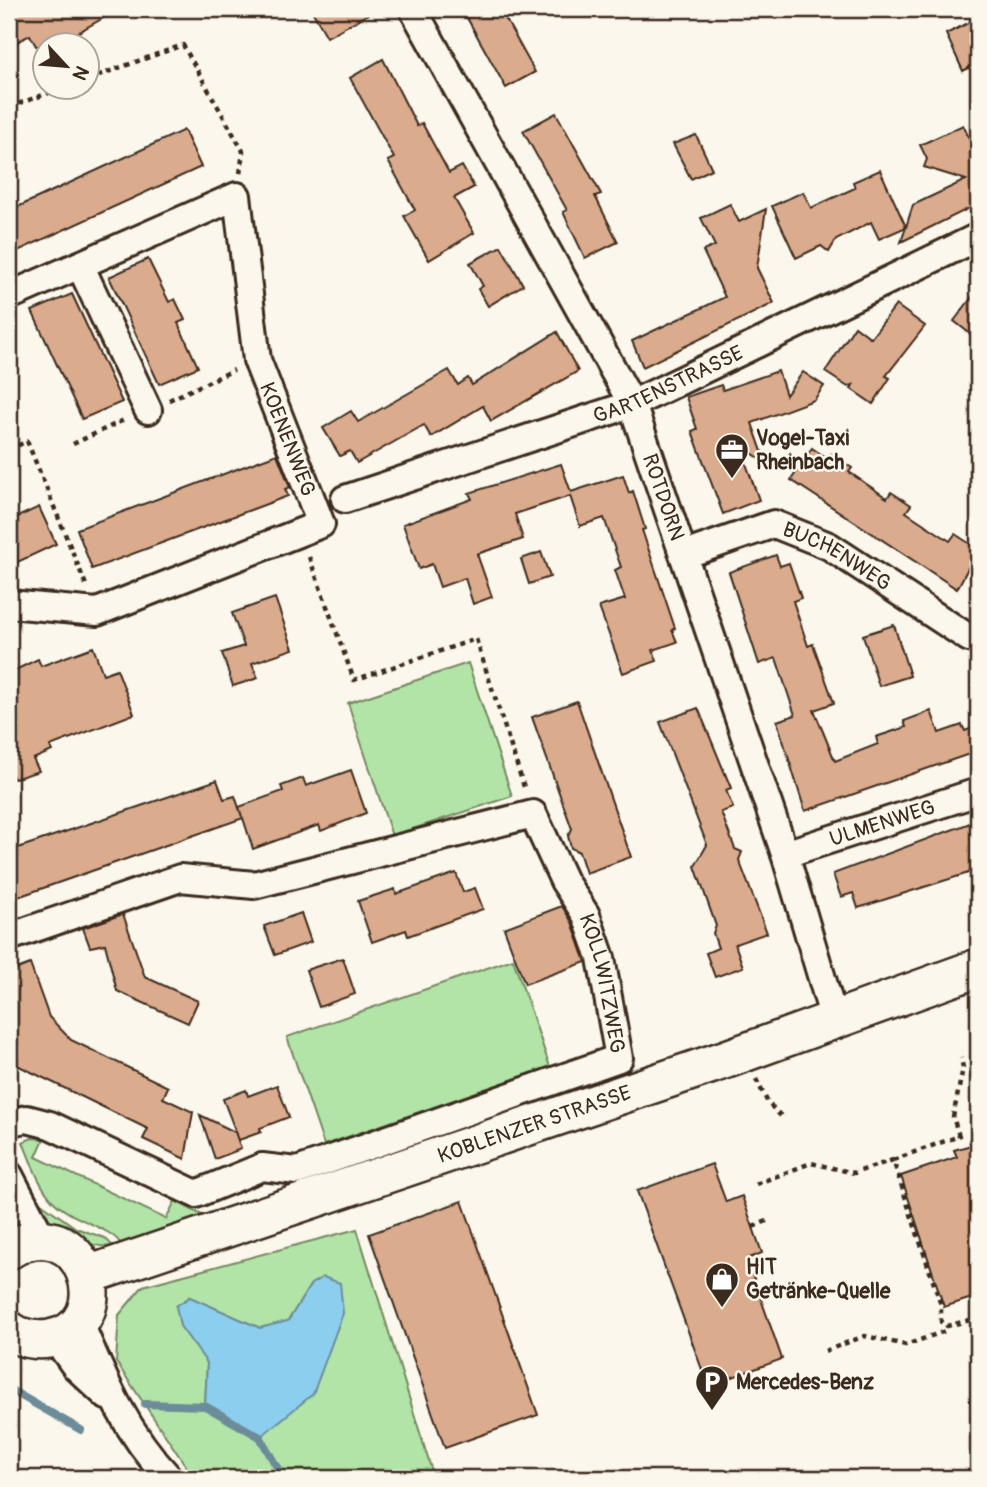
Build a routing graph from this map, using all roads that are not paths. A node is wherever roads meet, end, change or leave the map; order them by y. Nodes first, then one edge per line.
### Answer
1 (413, 9) edge
2 (978, 236) edge
3 (80, 265) junction
4 (9, 296) edge
5 (632, 404) junction
6 (148, 410) dead end
7 (345, 499) dead end
8 (684, 555) junction
9 (9, 604) edge
10 (978, 640) edge
11 (978, 792) edge
12 (785, 854) junction
13 (9, 937) edge
14 (978, 968) edge
15 (834, 1019) junction
16 (9, 1122) edge
17 (9, 1175) edge
18 (26, 1245) edge
19 (88, 1275) junction
20 (9, 1329) edge
21 (67, 1329) junction
22 (169, 1478) edge

1 - 5 street, ROTDORN
2 - 5 street, GARTENSTRASSE
3 - 4 street
3 - 6 street
3 - 9 street, KOENENWEG
5 - 7 street, GARTENSTRASSE
5 - 8 street, ROTDORN
8 - 10 street, BUCHENWEG
8 - 12 street, ROTDORN
11 - 12 street, ULMENWEG
12 - 15 street, ROTDORN
13 - 16 street, KOLLWITZWEG
14 - 15 street, KOBLENZER STRASSE
15 - 19 street, KOBLENZER STRASSE
17 - 18 street
18 - 19 street
19 - 21 street
20 - 21 street
21 - 22 street

